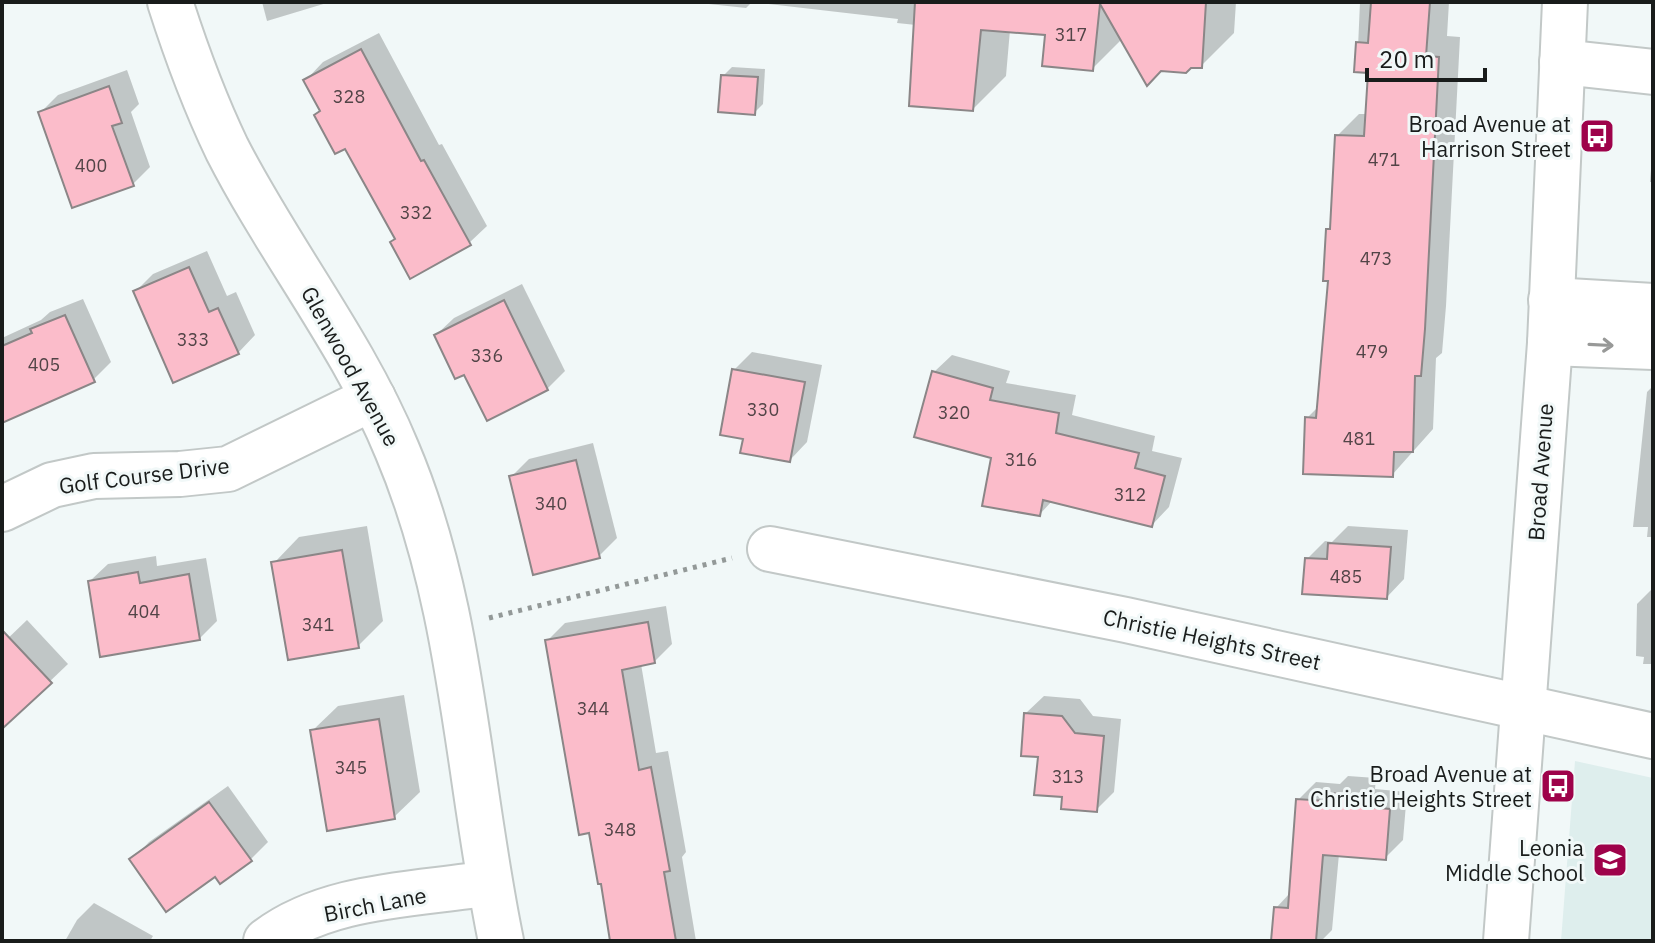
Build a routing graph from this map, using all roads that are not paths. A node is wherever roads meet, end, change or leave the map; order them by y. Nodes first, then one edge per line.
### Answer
1 (170, 2) edge
2 (1565, 2) edge
3 (1562, 62) junction
4 (1653, 72) edge
5 (1551, 300) junction
6 (1653, 306) edge
7 (1550, 343) junction
8 (1653, 347) edge
9 (373, 398) junction
10 (2, 509) edge
11 (770, 549) road end
12 (1524, 706) junction
13 (1653, 736) edge
14 (489, 883) junction
15 (266, 941) edge
16 (501, 941) edge
17 (1506, 941) edge

1 - 9 street, Glenwood Avenue
2 - 3 street, Broad Avenue
3 - 4 street
3 - 5 street, Broad Avenue
5 - 6 street
5 - 7 street, Broad Avenue
7 -> 8 street
7 - 12 street, Broad Avenue
9 - 10 street, Golf Course Drive
9 - 14 street, Glenwood Avenue
11 - 12 street, Christie Heights Street
12 - 13 street, Christie Heights Street
12 - 17 street, Broad Avenue
14 - 15 street, Birch Lane
14 - 16 street, Glenwood Avenue

